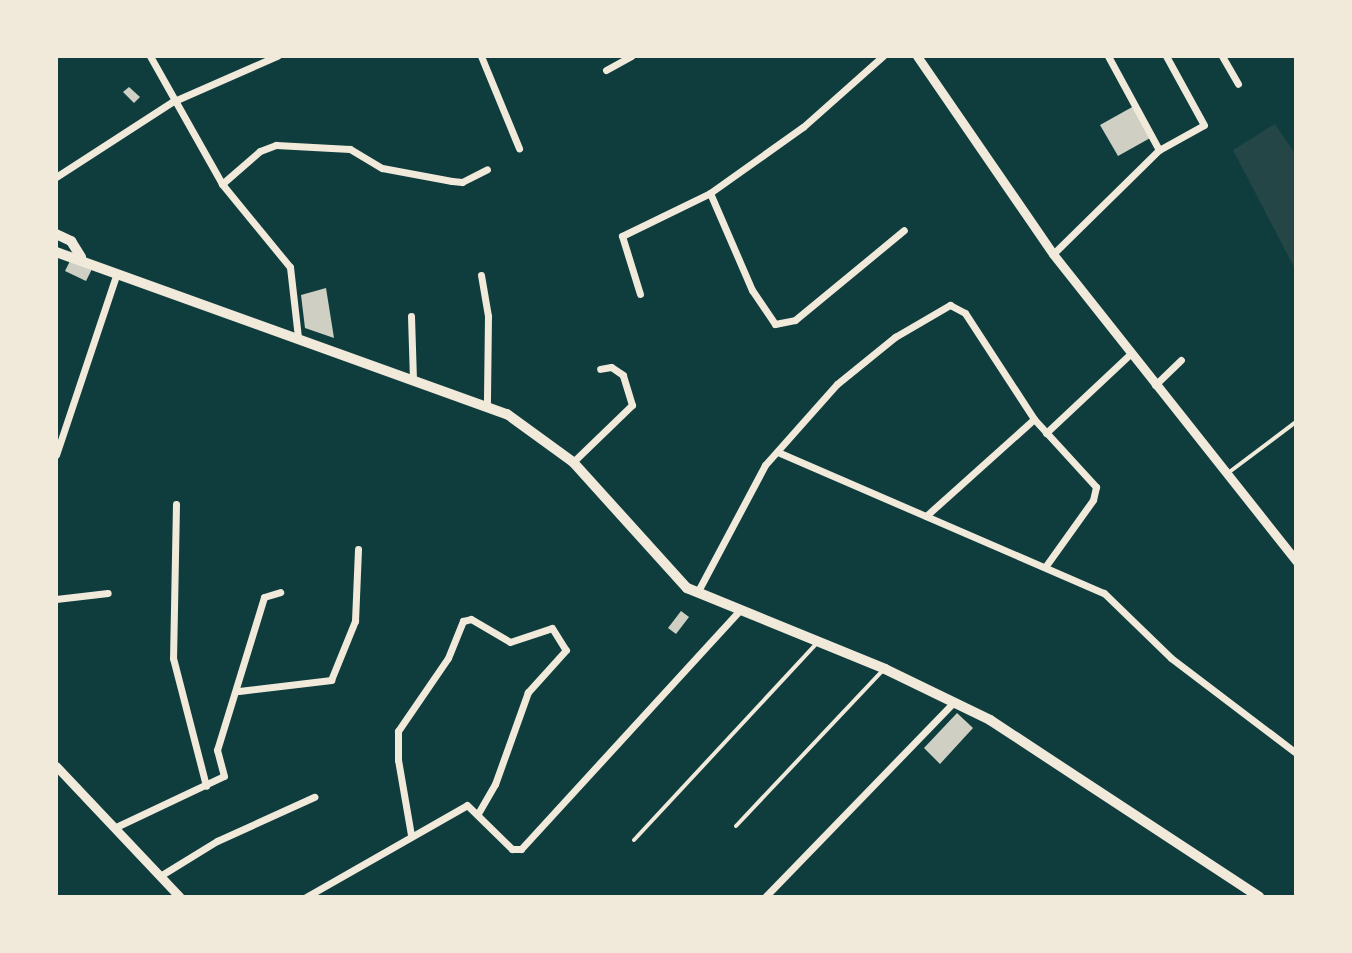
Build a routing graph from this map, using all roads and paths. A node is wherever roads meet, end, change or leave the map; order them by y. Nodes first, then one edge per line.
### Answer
1 (150, 56) edge
2 (277, 56) edge
3 (481, 56) edge
4 (631, 56) edge
5 (883, 56) edge
6 (917, 56) edge
7 (1108, 56) edge
8 (1166, 56) edge
9 (1222, 56) edge
10 (606, 70) dead end
11 (1238, 84) dead end
12 (172, 102) junction
13 (519, 148) dead end
14 (1159, 150) junction
15 (487, 169) dead end
16 (56, 177) edge
17 (222, 184) junction
18 (710, 193) junction
19 (904, 230) dead end
20 (56, 234) edge
21 (56, 252) edge
22 (1053, 254) junction
23 (81, 257) junction
24 (117, 273) junction
25 (481, 275) dead end
26 (640, 294) dead end
27 (411, 316) dead end
28 (298, 337) junction
29 (1129, 355) junction
30 (1181, 360) dead end
31 (600, 369) dead end
32 (413, 378) junction
33 (1153, 386) junction
34 (487, 404) junction
35 (1034, 419) junction
36 (1296, 422) edge
37 (1046, 433) junction
38 (780, 453) junction
39 (56, 455) edge
40 (573, 462) junction
41 (1226, 474) junction
42 (176, 504) dead end
43 (926, 516) junction
44 (358, 549) dead end
45 (1296, 561) edge
46 (1045, 567) junction
47 (280, 592) dead end
48 (108, 593) dead end
49 (697, 593) junction
50 (56, 599) edge
51 (740, 610) junction
52 (819, 640) junction
53 (885, 669) junction
54 (239, 691) junction
55 (954, 702) junction
56 (1296, 753) edge
57 (56, 766) edge
58 (206, 786) junction
59 (314, 797) dead end
60 (478, 814) junction
61 (736, 826) dead end
62 (116, 827) junction
63 (411, 835) junction
64 (634, 840) dead end
65 (160, 876) junction
66 (180, 897) edge
67 (306, 897) edge
68 (765, 897) edge
69 (1259, 897) edge

1 - 12 street
2 - 12 street
3 - 13 street
4 - 10 street
5 - 18 street
6 - 22 street
7 - 14 street
8 - 14 street
9 - 11 street
12 - 16 street
12 - 17 street
14 - 22 street
15 - 17 street
17 - 28 street
18 - 19 street
18 - 26 street
20 - 23 main road
21 - 23 main road
22 - 29 street
23 - 24 main road
24 - 28 main road
24 - 39 street
25 - 34 street
27 - 32 street
28 - 32 main road
29 - 33 street
29 - 37 street
30 - 33 street
31 - 40 street
32 - 34 main road
33 - 41 street
34 - 40 main road
35 - 37 street
35 - 38 street
35 - 43 street
36 - 41 lane
37 - 46 street
38 - 43 street
38 - 49 street
40 - 49 main road
41 - 45 street
42 - 58 street
43 - 46 street
44 - 54 street
46 - 56 street
47 - 54 street
48 - 50 street
49 - 51 main road
51 - 52 main road
51 - 60 street
52 - 53 main road
52 - 64 lane
53 - 55 main road
53 - 61 lane
54 - 58 street
55 - 68 street
55 - 69 main road
57 - 62 street
58 - 62 street
59 - 65 street
60 - 63 street
60 - 63 street
62 - 65 street
63 - 67 street
65 - 66 street

